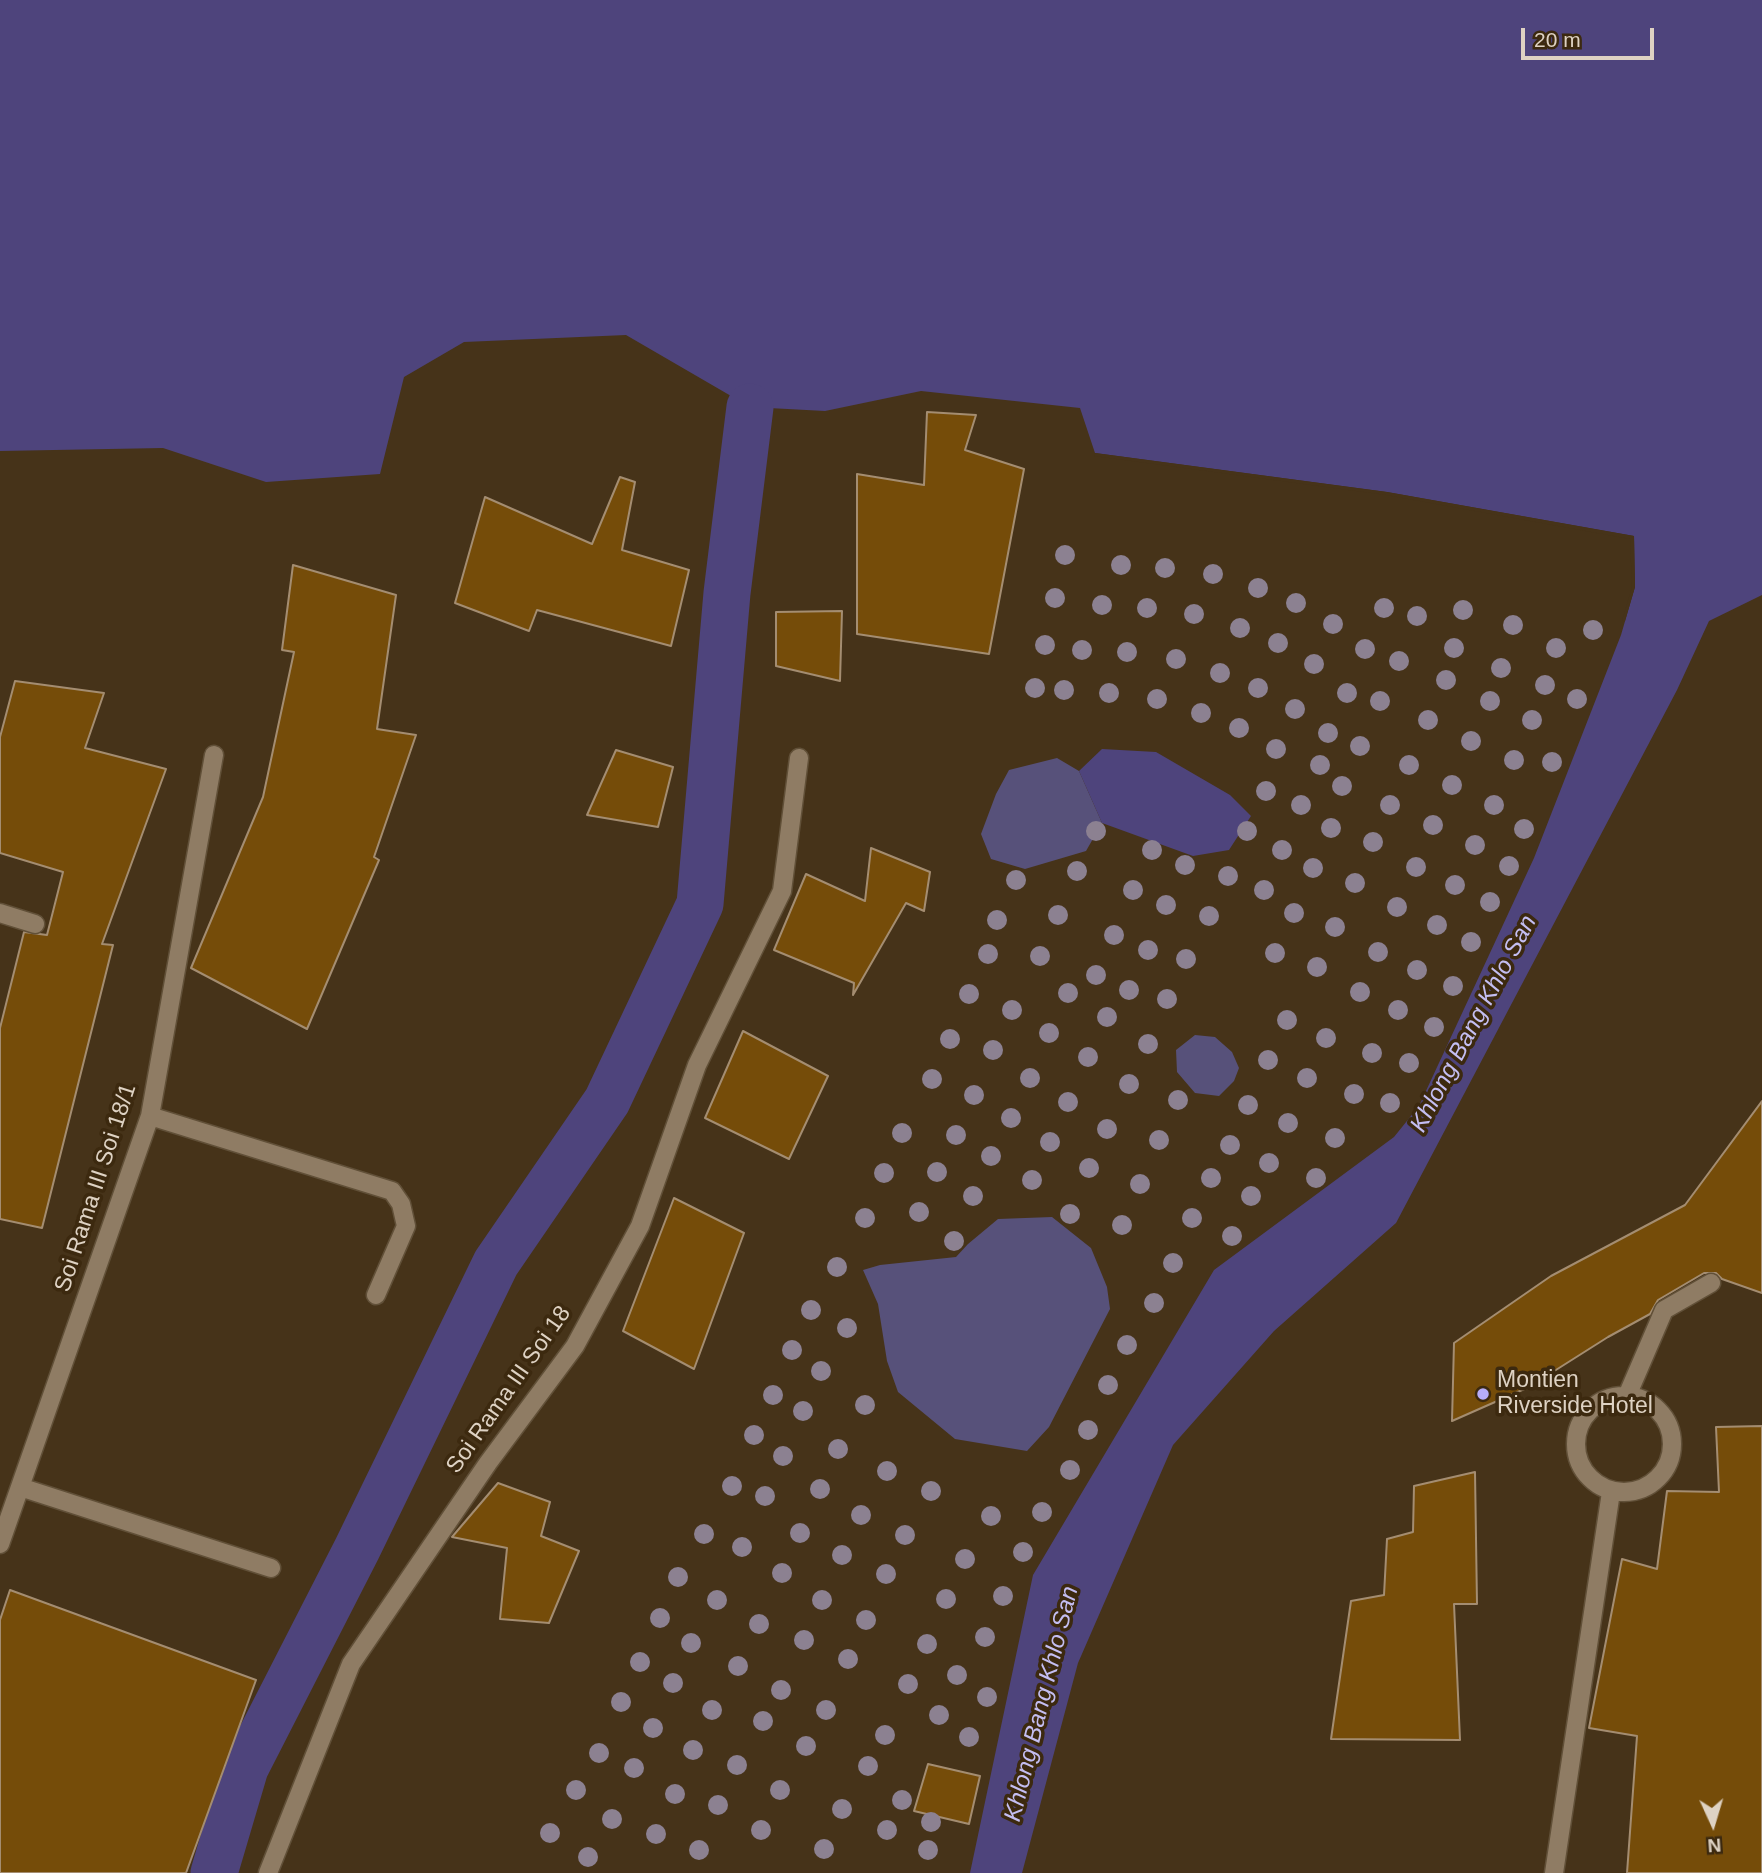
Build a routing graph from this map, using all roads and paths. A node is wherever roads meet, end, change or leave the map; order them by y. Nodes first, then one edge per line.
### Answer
1 (214, 755) dead end
2 (799, 758) dead end
3 (0, 913) edge
4 (35, 924) dead end
5 (150, 1116) junction
6 (1711, 1283) dead end
7 (376, 1296) dead end
8 (1627, 1396) junction
9 (20, 1487) junction
10 (1611, 1492) junction
11 (0, 1544) edge
12 (271, 1568) dead end
13 (268, 1873) edge
14 (1554, 1873) edge

1 - 5 street, Soi Rama III Soi 18/1
2 - 13 street, Soi Rama III Soi 18
3 - 4 street
5 - 7 street
5 - 9 street, Soi Rama III Soi 18/1
6 - 8 street
8 - 10 street
8 - 10 street
9 - 11 street, Soi Rama III Soi 18/1
9 - 12 street
10 - 14 street

